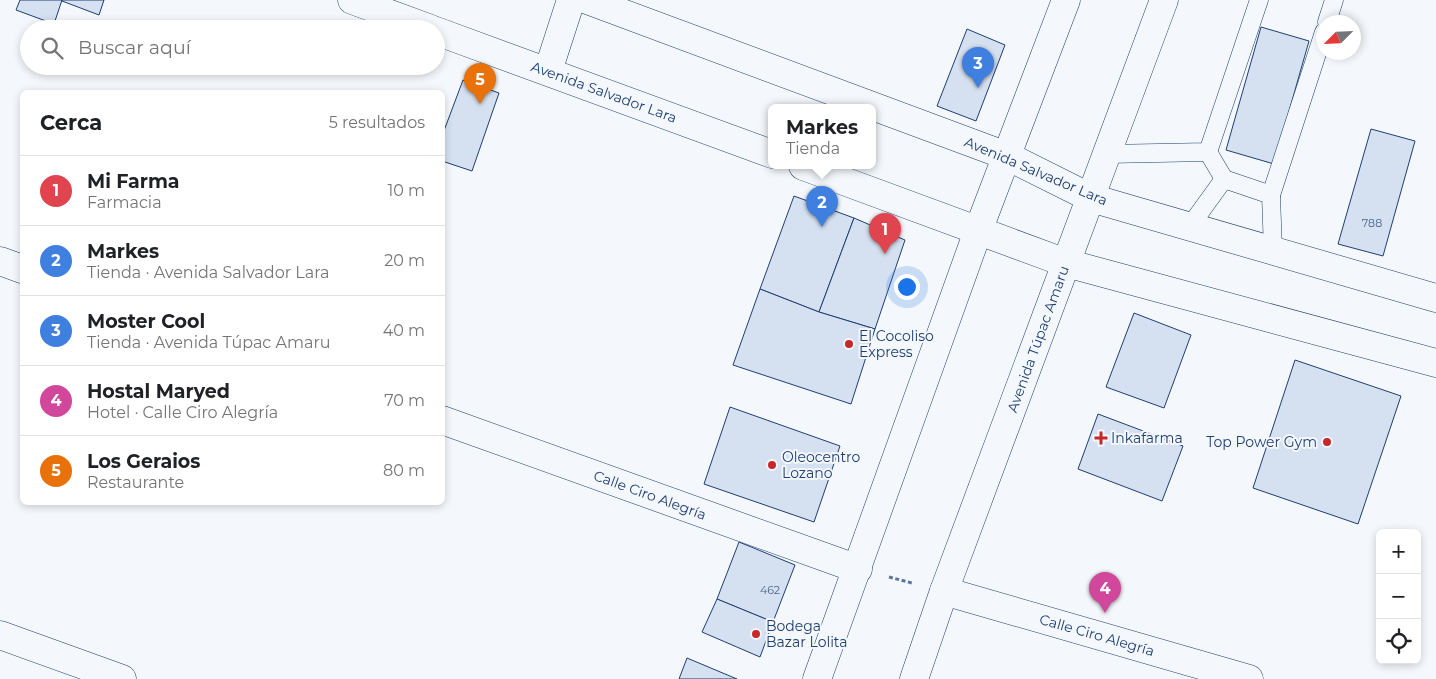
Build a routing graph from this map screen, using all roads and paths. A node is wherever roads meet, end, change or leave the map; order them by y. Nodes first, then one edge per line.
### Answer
1 (352, 0) edge
2 (571, 0) edge
3 (587, 0) edge
4 (1066, 0) edge
5 (1164, 0) edge
6 (1259, 0) edge
7 (1334, 0) edge
8 (1329, 15) edge
9 (406, 20) edge
10 (445, 34) edge
11 (1316, 57) edge
12 (548, 71) junction
13 (867, 104) edge
14 (876, 107) edge
15 (1208, 152) junction
16 (768, 153) edge
17 (1106, 154) junction
18 (1007, 156) junction
19 (811, 169) edge
20 (1224, 180) junction
21 (1271, 195) junction
22 (1091, 198) junction
23 (1190, 226) junction
24 (978, 231) junction
25 (1273, 251) junction
26 (0, 261) edge
27 (1066, 263) junction
28 (20, 268) edge
29 (1436, 298) edge
30 (1436, 363) edge
31 (445, 421) edge
32 (858, 569) junction
33 (944, 591) junction
34 (0, 636) edge
35 (122, 679) edge
36 (818, 679) edge
37 (914, 679) edge
38 (1249, 679) edge

1 - 9 street
2 - 12 street
3 - 13 street, Avenida Salvador Lara
4 - 18 street
5 - 17 street, Avenida Túpac Amaru
6 - 15 lane
7 - 8 lane
10 - 12 street, Avenida Salvador Lara
11 - 21 lane
12 - 16 street, Avenida Salvador Lara
14 - 18 street, Avenida Salvador Lara
15 - 17 lane
15 - 20 lane
17 - 22 street, Avenida Túpac Amaru
18 - 22 street, Avenida Salvador Lara
18 - 24 street
19 - 24 street
20 - 21 lane
20 - 23 lane
21 - 25 lane
22 - 23 street, Avenida Salvador Lara
22 - 27 street, Avenida Túpac Amaru
23 - 25 street, Avenida Salvador Lara
24 - 27 street
24 - 32 street
25 - 29 street, Avenida Salvador Lara
26 - 28 street
27 - 30 street
27 - 33 street, Avenida Túpac Amaru
31 - 32 street, Calle Ciro Alegría
32 - 33 path
32 - 36 street
33 - 37 street, Avenida Túpac Amaru
33 - 38 street, Calle Ciro Alegría
34 - 35 street

